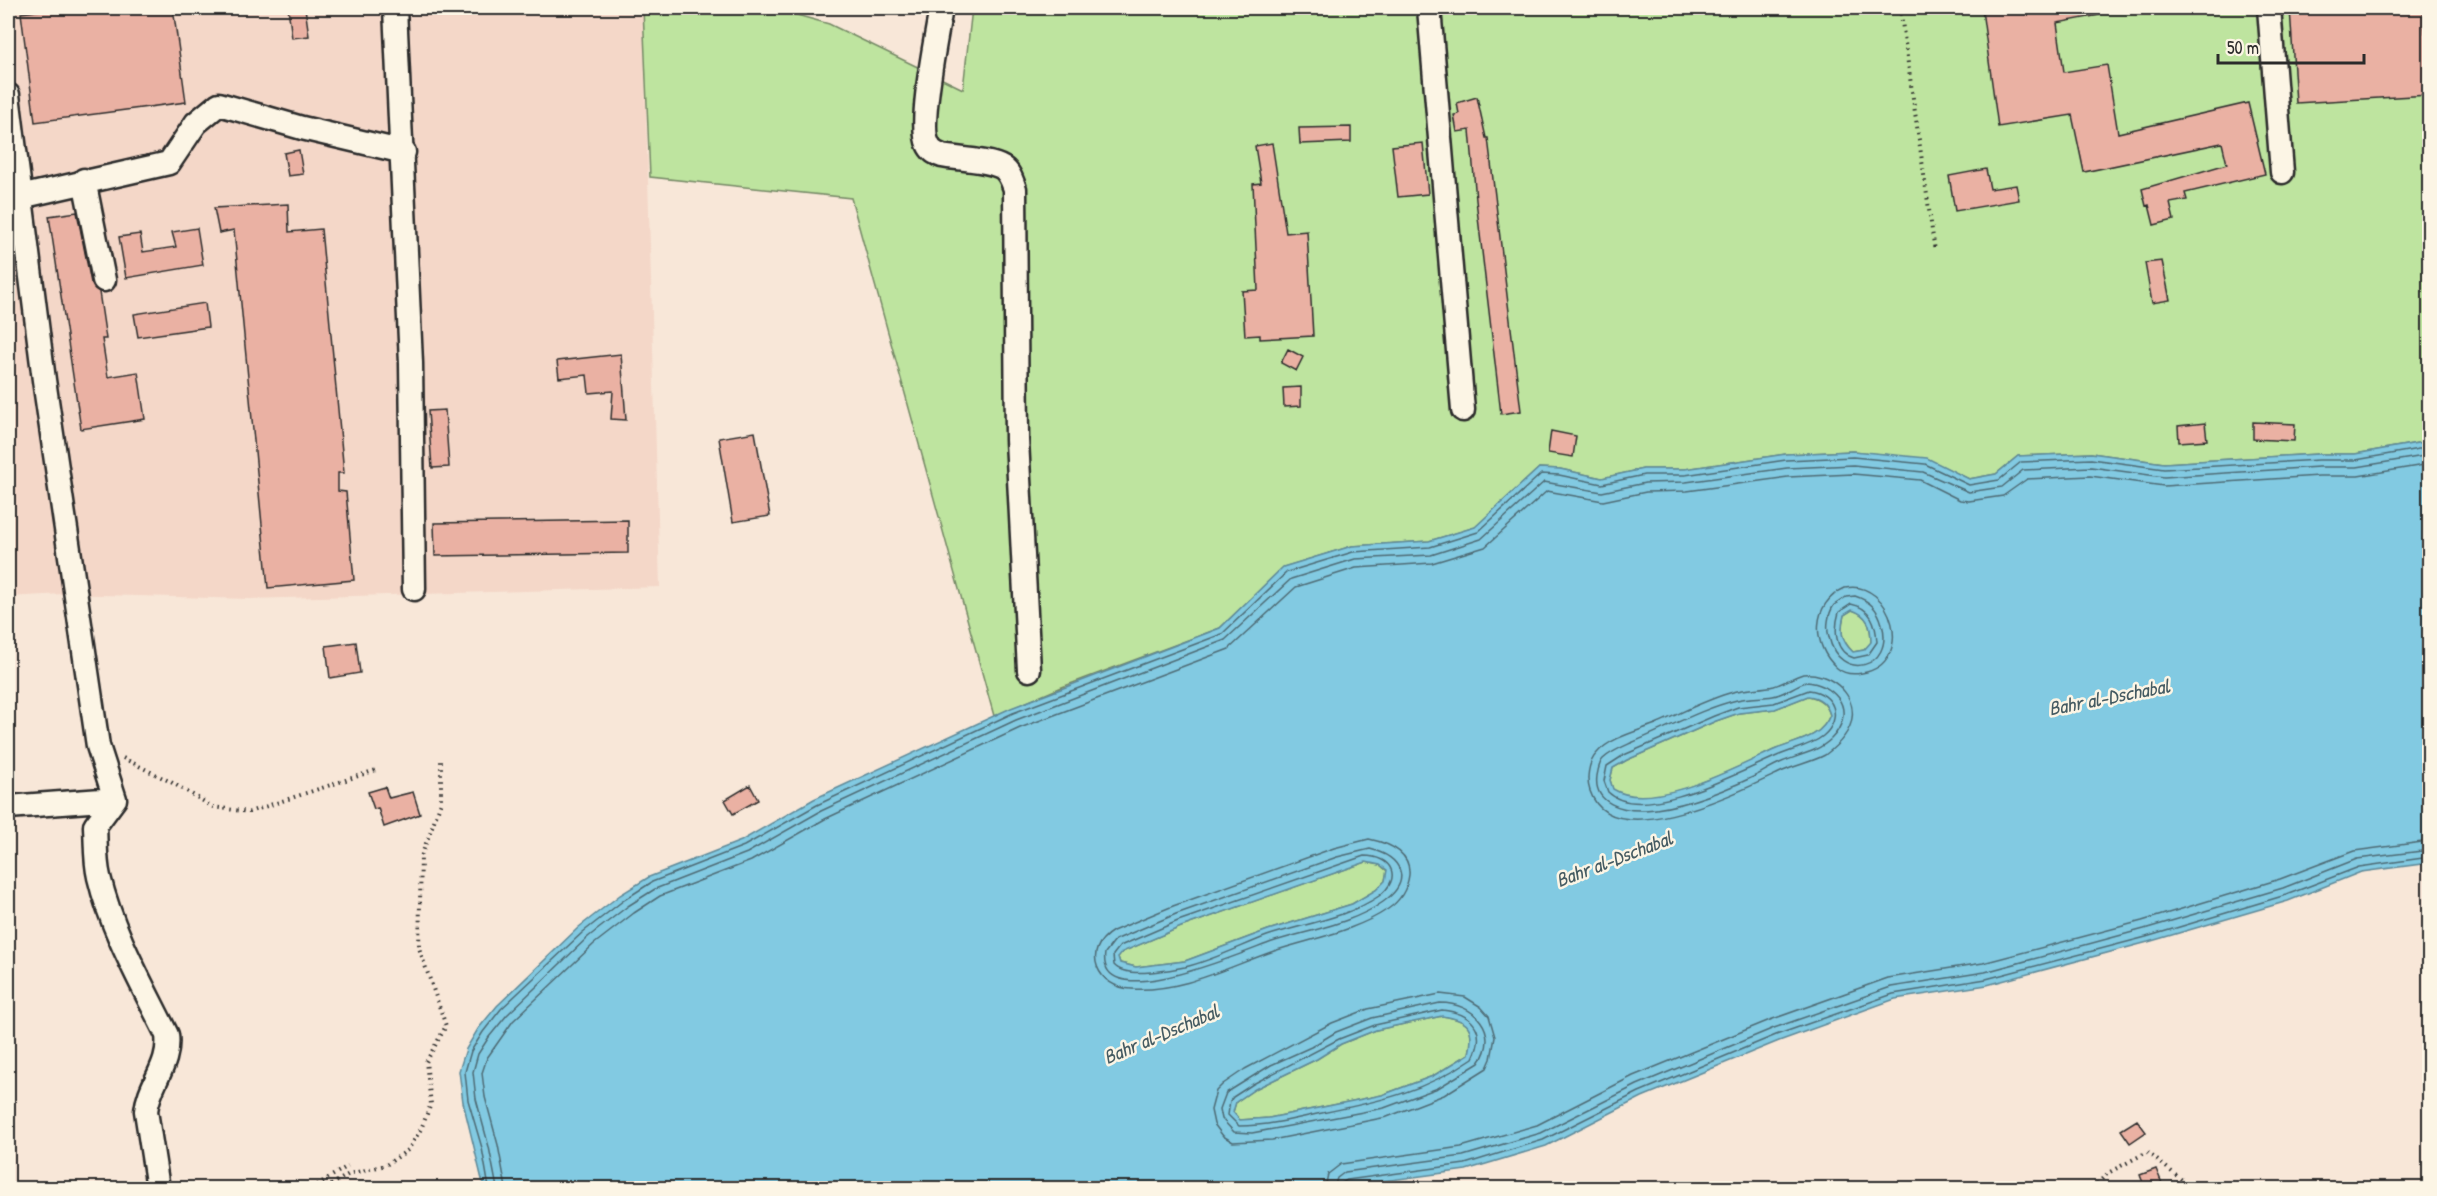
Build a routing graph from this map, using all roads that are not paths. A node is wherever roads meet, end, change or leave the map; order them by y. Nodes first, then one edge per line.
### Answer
1 (395, 8) edge
2 (941, 8) edge
3 (1429, 8) edge
4 (2269, 8) edge
5 (8, 95) edge
6 (404, 152) junction
7 (2282, 172) dead end
8 (84, 180) junction
9 (20, 196) junction
10 (104, 280) dead end
11 (1463, 410) dead end
12 (414, 589) dead end
13 (1029, 670) dead end
14 (115, 799) junction
15 (8, 807) edge
16 (158, 1188) edge

1 - 6 street
2 - 13 street
3 - 11 street
4 - 7 street
5 - 9 street
6 - 8 street
6 - 12 street
8 - 9 street
8 - 10 street
9 - 14 street
14 - 15 street
14 - 16 street

